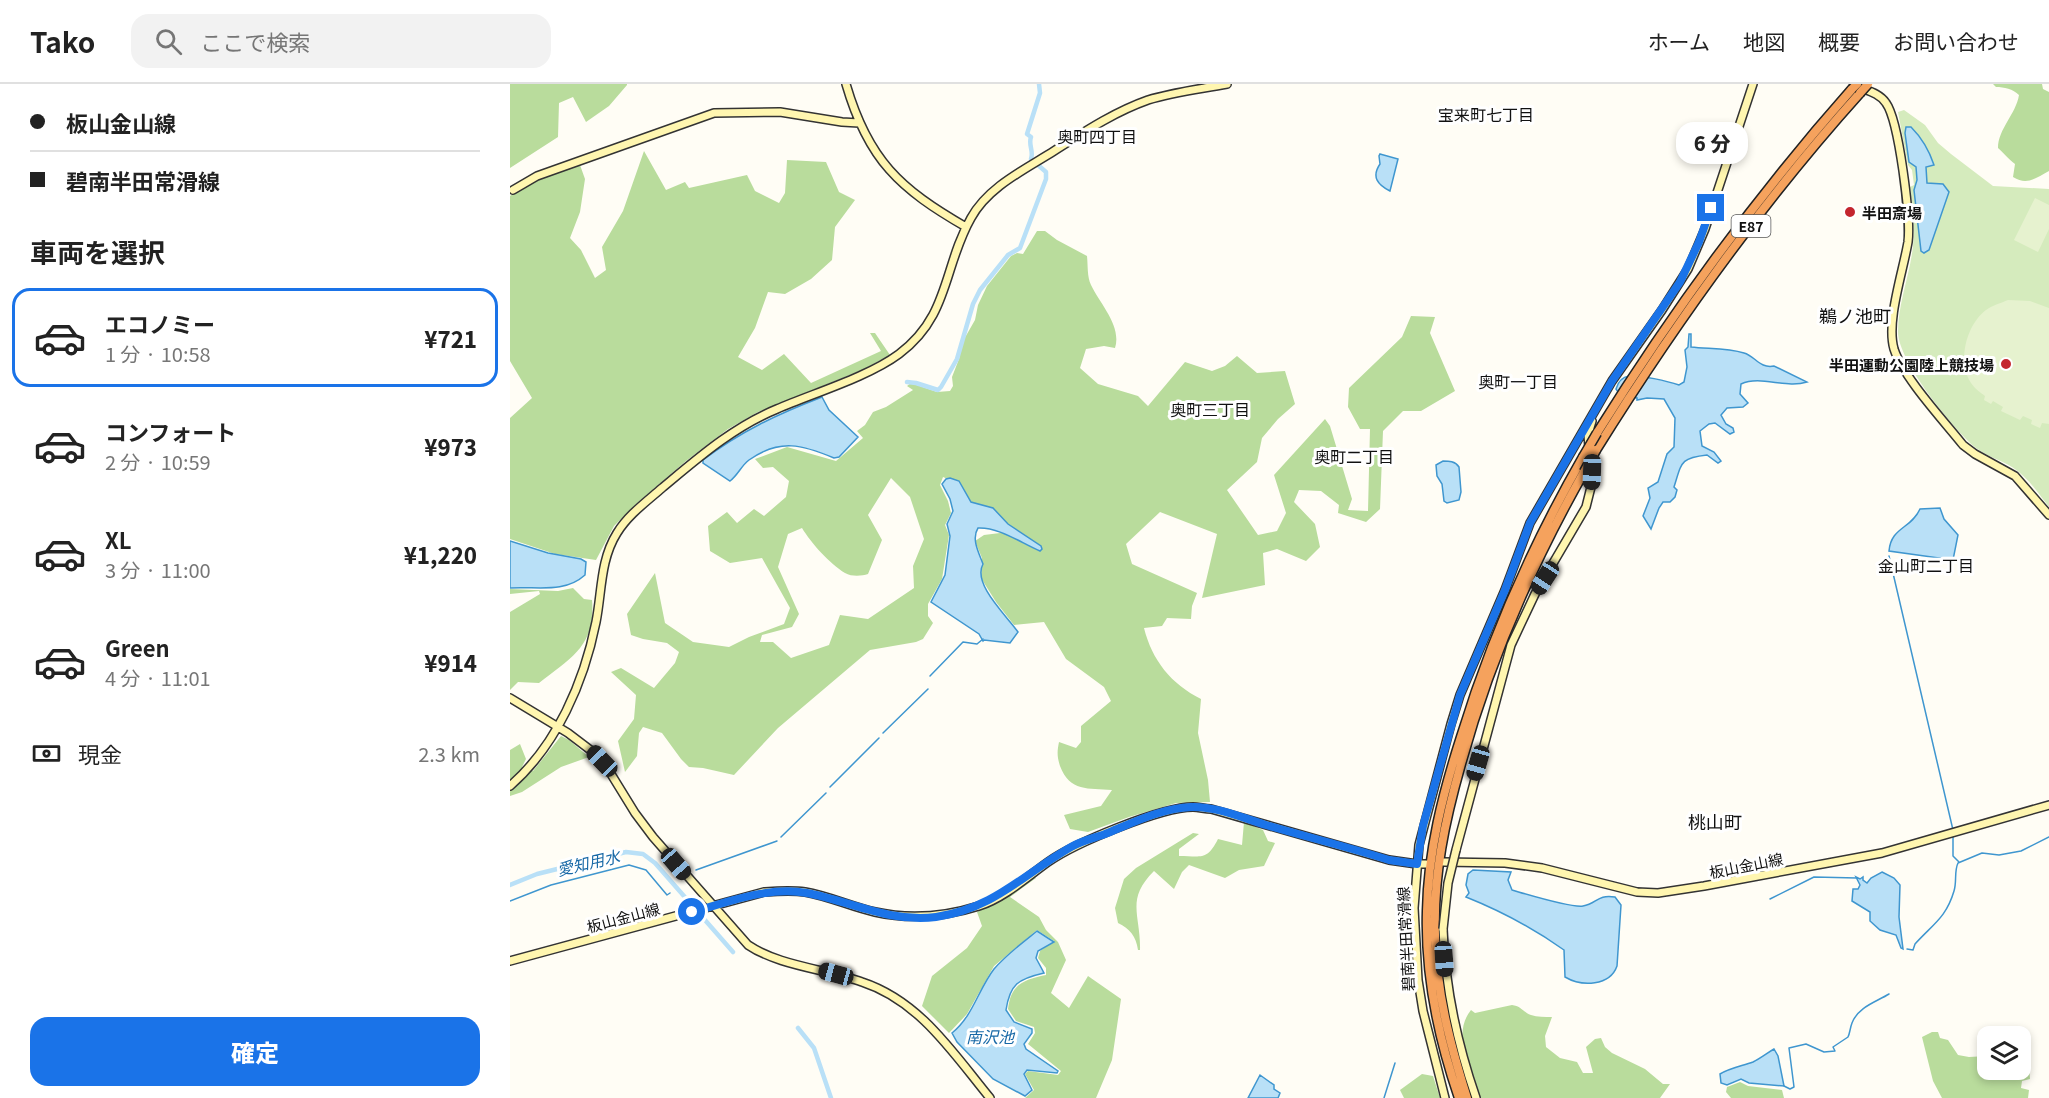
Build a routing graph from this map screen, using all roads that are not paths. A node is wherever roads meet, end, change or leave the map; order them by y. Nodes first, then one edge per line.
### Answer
1 (846, 84) edge
2 (1227, 84) edge
3 (1753, 84) edge
4 (1868, 84) edge
5 (1855, 88) edge
6 (859, 123) junction
7 (513, 190) dead end
8 (966, 227) junction
9 (1601, 399) junction
10 (1618, 408) junction
11 (1574, 447) junction
12 (1590, 453) junction
13 (2049, 515) edge
14 (510, 698) edge
15 (557, 727) junction
16 (510, 786) edge
17 (2049, 806) edge
18 (1443, 862) dead end
19 (1417, 864) junction
20 (1426, 864) dead end
21 (714, 907) junction
22 (510, 961) edge
23 (990, 1098) edge
24 (1445, 1098) edge
25 (1459, 1098) edge
26 (1467, 1098) edge
27 (1476, 1098) edge

1 - 6 main road
2 - 8 main road
3 - 9 main road, 碧南半田常滑線
4 - 5 highway, E87, bridge
5 - 10 highway, E87
5 - 10 highway, E87
5 - 13 main road
6 - 7 main road
6 - 8 main road
8 - 15 main road
9 - 11 main road, 碧南半田常滑線
9 - 12 main road, 碧南半田常滑線
10 - 12 highway, E87
10 - 12 highway, E87, bridge
11 - 12 main road
11 - 19 main road, 碧南半田常滑線
12 - 25 highway, E87
12 - 26 highway, E87, bridge
12 - 27 main road, 碧南半田常滑線, bridge
14 - 15 main road
15 - 16 main road
15 - 21 main road
17 - 18 main road, 板山金山線
19 - 20 main road, 板山金山線
19 - 21 main road, 板山金山線
19 - 24 main road, 碧南半田常滑線
21 - 22 main road, 板山金山線
21 - 23 main road

